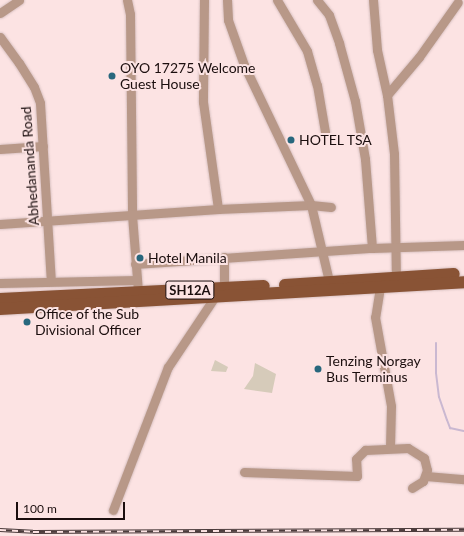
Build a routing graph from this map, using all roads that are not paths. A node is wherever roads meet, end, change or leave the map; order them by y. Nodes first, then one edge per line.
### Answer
1 (19, 0) edge
2 (127, 0) edge
3 (204, 0) edge
4 (227, 0) edge
5 (278, 0) edge
6 (317, 0) edge
7 (373, 0) edge
8 (460, 3) edge
9 (0, 12) edge
10 (0, 37) edge
11 (387, 95) junction
12 (325, 132) dead end
13 (43, 146) junction
14 (0, 149) edge
15 (311, 205) junction
16 (331, 207) dead end
17 (218, 209) junction
18 (132, 215) junction
19 (48, 219) junction
20 (0, 224) edge
21 (464, 245) edge
22 (396, 246) junction
23 (372, 248) junction
24 (323, 251) junction
25 (224, 257) junction
26 (136, 264) junction
27 (464, 273) edge
28 (396, 277) junction
29 (51, 281) junction
30 (69, 281) junction
31 (329, 281) junction
32 (380, 282) junction
33 (464, 282) edge
34 (0, 283) edge
35 (224, 288) junction
36 (139, 291) junction
37 (69, 295) junction
38 (214, 298) junction
39 (0, 299) edge
40 (0, 309) edge
41 (390, 448) junction
42 (244, 472) dead end
43 (426, 476) junction
44 (464, 479) edge
45 (412, 488) dead end
46 (113, 510) dead end

1 - 9 street
2 - 18 street
3 - 17 street
4 - 15 street
5 - 12 street
6 - 23 street
7 - 11 street
8 - 11 street
10 - 13 street, Abhedananda Road
11 - 22 street
13 - 14 street
13 - 19 street, Abhedananda Road
15 - 16 street
15 - 17 street
15 - 24 street
17 - 18 street
18 - 19 street
18 - 26 street
19 - 20 street
19 - 29 street, Abhedananda Road
21 - 22 street
22 - 23 street
22 - 28 street
23 - 24 street
24 - 25 street
24 - 31 street
25 - 26 street
25 - 35 street
26 - 36 street
27 - 28 main road, SH12A
28 - 32 main road, SH12A
29 - 30 street
29 - 34 street
30 - 36 street
30 - 37 street
31 - 32 main road, SH12A
31 - 35 main road, SH12A
32 - 33 main road, SH12A
32 - 38 main road, SH12A
32 - 41 street
35 - 36 main road, SH12A
36 - 37 main road, SH12A
36 - 38 main road, SH12A
36 - 40 main road, SH12A
37 - 39 main road, SH12A
38 - 46 street
41 - 42 street
41 - 43 street
43 - 44 street
43 - 45 street

